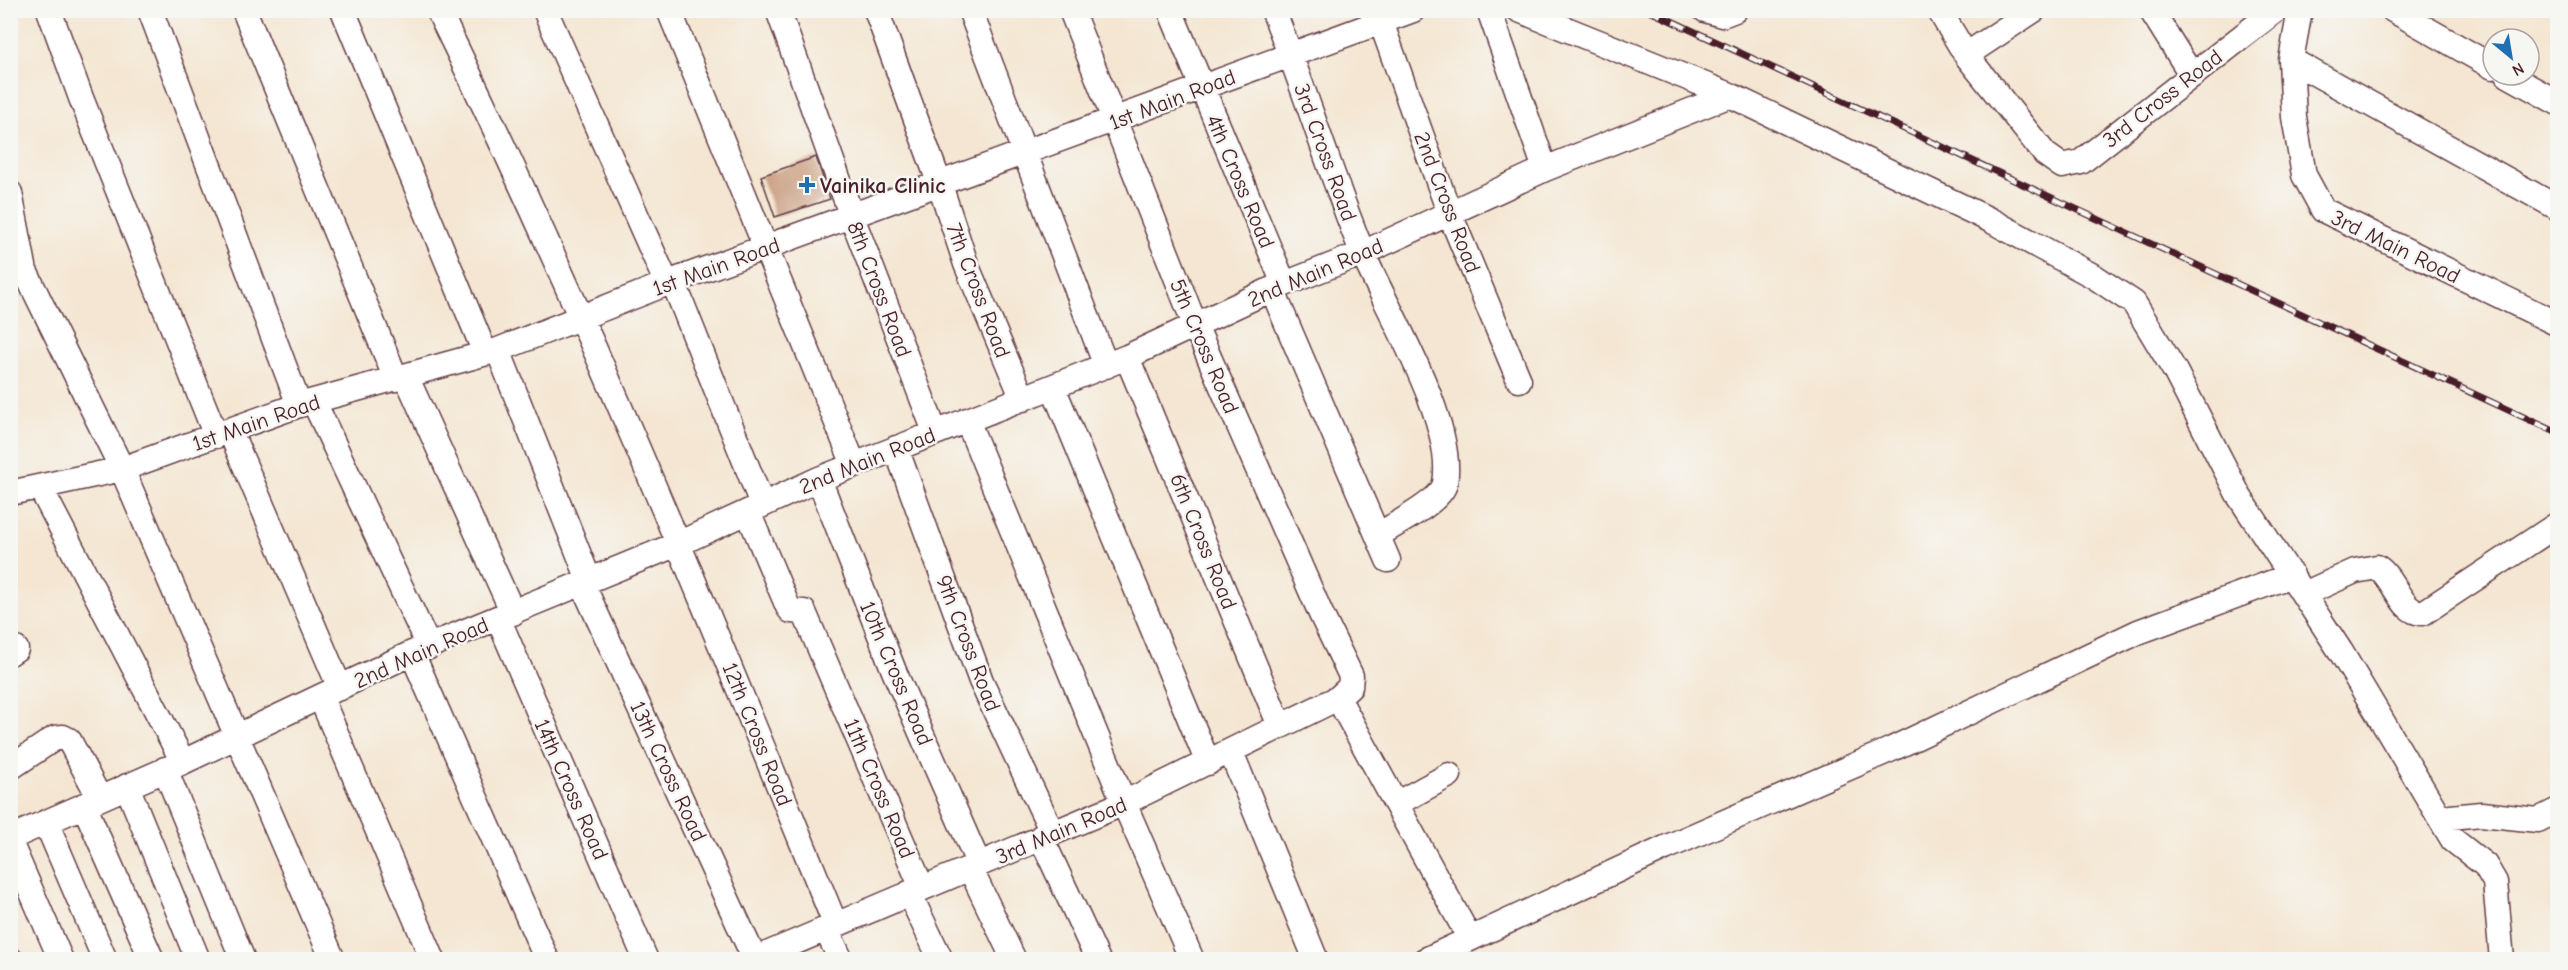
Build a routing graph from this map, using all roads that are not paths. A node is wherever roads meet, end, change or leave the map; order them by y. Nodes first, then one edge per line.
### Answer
1 (49, 10) edge
2 (150, 10) edge
3 (244, 10) edge
4 (343, 10) edge
5 (438, 10) edge
6 (545, 10) edge
7 (669, 10) edge
8 (778, 10) edge
9 (876, 10) edge
10 (970, 10) edge
11 (1071, 10) edge
12 (1170, 10) edge
13 (1274, 10) edge
14 (1413, 10) edge
15 (1490, 10) edge
16 (1519, 10) edge
17 (1705, 10) edge
18 (1735, 10) edge
19 (1939, 10) edge
20 (2034, 10) edge
21 (2151, 10) edge
22 (2276, 10) edge
23 (2300, 10) edge
24 (2393, 10) edge
25 (1381, 22) junction
26 (1291, 55) junction
27 (1966, 55) junction
28 (2481, 59) edge
29 (2291, 60) junction
30 (2191, 74) junction
31 (2529, 87) edge
32 (1202, 88) junction
33 (1730, 95) junction
34 (2558, 103) edge
35 (1113, 122) junction
36 (1023, 154) junction
37 (1545, 169) junction
38 (940, 185) junction
39 (10, 193) edge
40 (2558, 208) edge
41 (1449, 212) junction
42 (852, 218) junction
43 (767, 248) junction
44 (1363, 254) junction
45 (670, 283) junction
46 (1278, 286) junction
47 (580, 316) junction
48 (2558, 324) edge
49 (1195, 325) junction
50 (491, 351) junction
51 (1117, 361) junction
52 (401, 378) junction
53 (1519, 380) dead end
54 (1053, 387) junction
55 (1023, 399) junction
56 (306, 403) junction
57 (968, 420) junction
58 (935, 432) junction
59 (223, 433) junction
60 (897, 448) junction
61 (854, 465) junction
62 (122, 469) junction
63 (819, 479) junction
64 (40, 487) junction
65 (10, 493) edge
66 (755, 508) junction
67 (2558, 524) edge
68 (1378, 535) junction
69 (680, 543) junction
70 (1388, 560) dead end
71 (586, 582) junction
72 (2298, 584) junction
73 (505, 616) junction
74 (421, 650) junction
75 (330, 693) junction
76 (1338, 698) junction
77 (1280, 726) junction
78 (237, 736) junction
79 (1231, 752) junction
80 (1208, 763) junction
81 (174, 765) junction
82 (10, 768) edge
83 (1449, 776) dead end
84 (127, 786) junction
85 (92, 801) junction
86 (1124, 803) junction
87 (1396, 804) junction
88 (2558, 810) edge
89 (2440, 818) junction
90 (46, 822) junction
91 (1046, 835) junction
92 (10, 840) edge
93 (974, 867) junction
94 (916, 891) junction
95 (832, 928) junction
96 (1470, 939) junction
97 (1094, 951) edge
98 (754, 959) edge
99 (61, 960) edge
100 (105, 960) edge
101 (152, 960) edge
102 (198, 960) edge
103 (243, 960) edge
104 (333, 960) edge
105 (434, 960) edge
106 (547, 960) edge
107 (646, 960) edge
108 (841, 960) edge
109 (941, 960) edge
110 (1014, 960) edge
111 (1192, 960) edge
112 (1316, 960) edge
113 (1425, 960) edge
114 (2502, 960) edge

1 - 59 street
2 - 56 street
3 - 52 street, 14th Cross Road
4 - 50 street, 13th Cross Road
5 - 47 street, 12th Cross Road
6 - 45 street, 11th Cross Road
7 - 43 street
8 - 42 street, 8th Cross Road
9 - 38 street, 7th Cross Road
10 - 36 street, 6th Cross Road
11 - 35 street, 5th Cross Road
12 - 32 street, 4th Cross Road
13 - 26 street, 3rd Cross Road
14 - 25 street, 1st Main Road
15 - 37 street
16 - 33 street
17 - 18 street
19 - 27 street
20 - 27 street
21 - 30 street
22 - 30 street, 3rd Cross Road
23 - 29 street, 3rd Main Road
24 - 28 street
25 - 26 street, 1st Main Road
25 - 41 street, 2nd Cross Road
26 - 32 street, 1st Main Road
26 - 44 street, 3rd Cross Road
27 - 30 street, 3rd Cross Road
29 - 40 street
29 - 48 street, 3rd Main Road
31 - 34 street
32 - 35 street, 1st Main Road
32 - 46 street, 4th Cross Road
33 - 37 street, 2nd Main Road
33 - 72 street
35 - 36 street, 1st Main Road
35 - 49 street, 5th Cross Road
36 - 38 street, 1st Main Road
36 - 51 street, 6th Cross Road
37 - 41 street, 2nd Main Road
38 - 42 street, 1st Main Road
38 - 55 street, 7th Cross Road
39 - 62 street
41 - 44 street, 2nd Main Road
41 - 53 street, 2nd Cross Road
42 - 43 street, 1st Main Road
42 - 58 street, 8th Cross Road
43 - 45 street, 1st Main Road
43 - 61 street
44 - 46 street, 2nd Main Road
44 - 68 street, 3rd Cross Road
45 - 47 street, 1st Main Road
45 - 66 street, 11th Cross Road
46 - 49 street, 2nd Main Road
46 - 68 street, 4th Cross Road
47 - 50 street, 1st Main Road
47 - 69 street, 12th Cross Road
49 - 51 street, 2nd Main Road
49 - 76 street, 5th Cross Road
50 - 52 street, 1st Main Road
50 - 71 street, 13th Cross Road
51 - 54 street, 2nd Main Road
51 - 77 street, 6th Cross Road
52 - 56 street, 1st Main Road
52 - 73 street, 14th Cross Road
54 - 55 street, 2nd Main Road
54 - 80 street
55 - 57 street, 2nd Main Road
56 - 59 street, 1st Main Road
56 - 74 street
57 - 58 street, 2nd Main Road
57 - 86 street
58 - 60 street, 2nd Main Road
59 - 62 street, 1st Main Road
59 - 75 street
60 - 61 street, 2nd Main Road
60 - 91 street, 9th Cross Road
61 - 63 street, 2nd Main Road
62 - 64 street, 1st Main Road
62 - 78 street
63 - 66 street, 2nd Main Road
63 - 93 street, 10th Cross Road
64 - 65 street, 1st Main Road
64 - 81 street
66 - 69 street, 2nd Main Road
66 - 94 street, 11th Cross Road
67 - 72 street
68 - 70 street, 4th Cross Road
69 - 71 street, 2nd Main Road
69 - 95 street, 12th Cross Road
71 - 73 street, 2nd Main Road
71 - 98 street, 13th Cross Road
72 - 89 street
72 - 96 street
73 - 74 street, 2nd Main Road
73 - 107 street, 14th Cross Road
74 - 75 street, 2nd Main Road
74 - 106 street
75 - 78 street, 2nd Main Road
75 - 105 street
76 - 77 street, 3rd Main Road
76 - 87 street
77 - 79 street, 3rd Main Road
78 - 81 street, 2nd Main Road
78 - 104 street
79 - 80 street, 3rd Main Road
79 - 112 street
80 - 86 street, 3rd Main Road
81 - 84 street, 2nd Main Road
81 - 103 street
82 - 85 street
83 - 87 street
84 - 85 street, 2nd Main Road
84 - 102 street
85 - 90 street, 2nd Main Road
85 - 101 street
86 - 91 street, 3rd Main Road
86 - 111 street
87 - 96 street
88 - 89 street
89 - 114 street
90 - 92 street, 2nd Main Road
90 - 100 street
91 - 93 street, 3rd Main Road
91 - 97 street, 9th Cross Road
92 - 99 street
93 - 94 street, 3rd Main Road
93 - 110 street, 10th Cross Road
94 - 95 street, 3rd Main Road
94 - 109 street, 11th Cross Road
95 - 98 street, 3rd Main Road
95 - 108 street, 12th Cross Road
96 - 113 street

